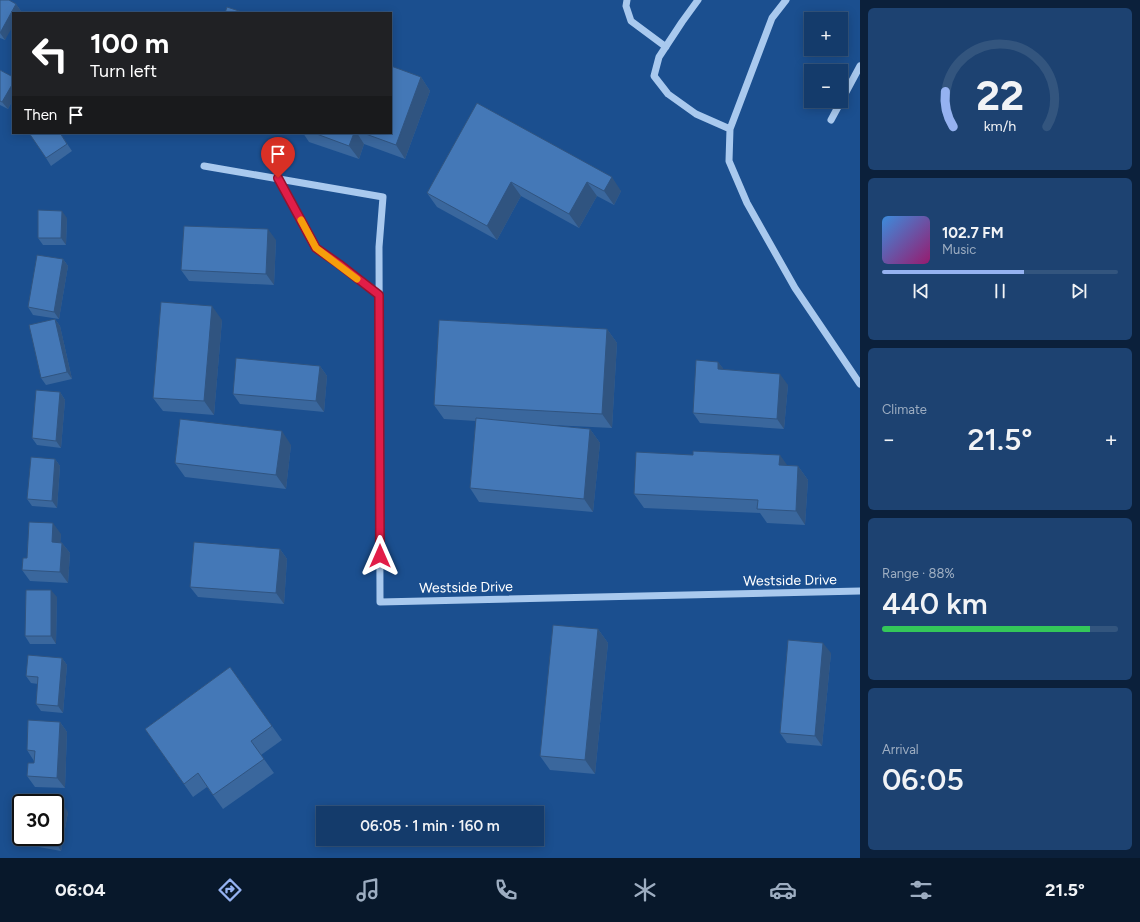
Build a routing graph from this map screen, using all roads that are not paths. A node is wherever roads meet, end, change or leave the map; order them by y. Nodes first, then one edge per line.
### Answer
1 (628, 0) edge
2 (698, 0) edge
3 (786, 0) edge
4 (666, 47) junction
5 (860, 66) edge
6 (831, 120) dead end
7 (730, 129) junction
8 (204, 166) dead end
9 (278, 178) junction
10 (379, 295) junction
11 (860, 384) edge
12 (860, 591) edge

1 - 4 street
2 - 4 street
3 - 7 street
4 - 7 street
5 - 6 street
7 - 11 street
8 - 9 street
9 - 10 street
9 - 10 street
10 - 12 street, Westside Drive

